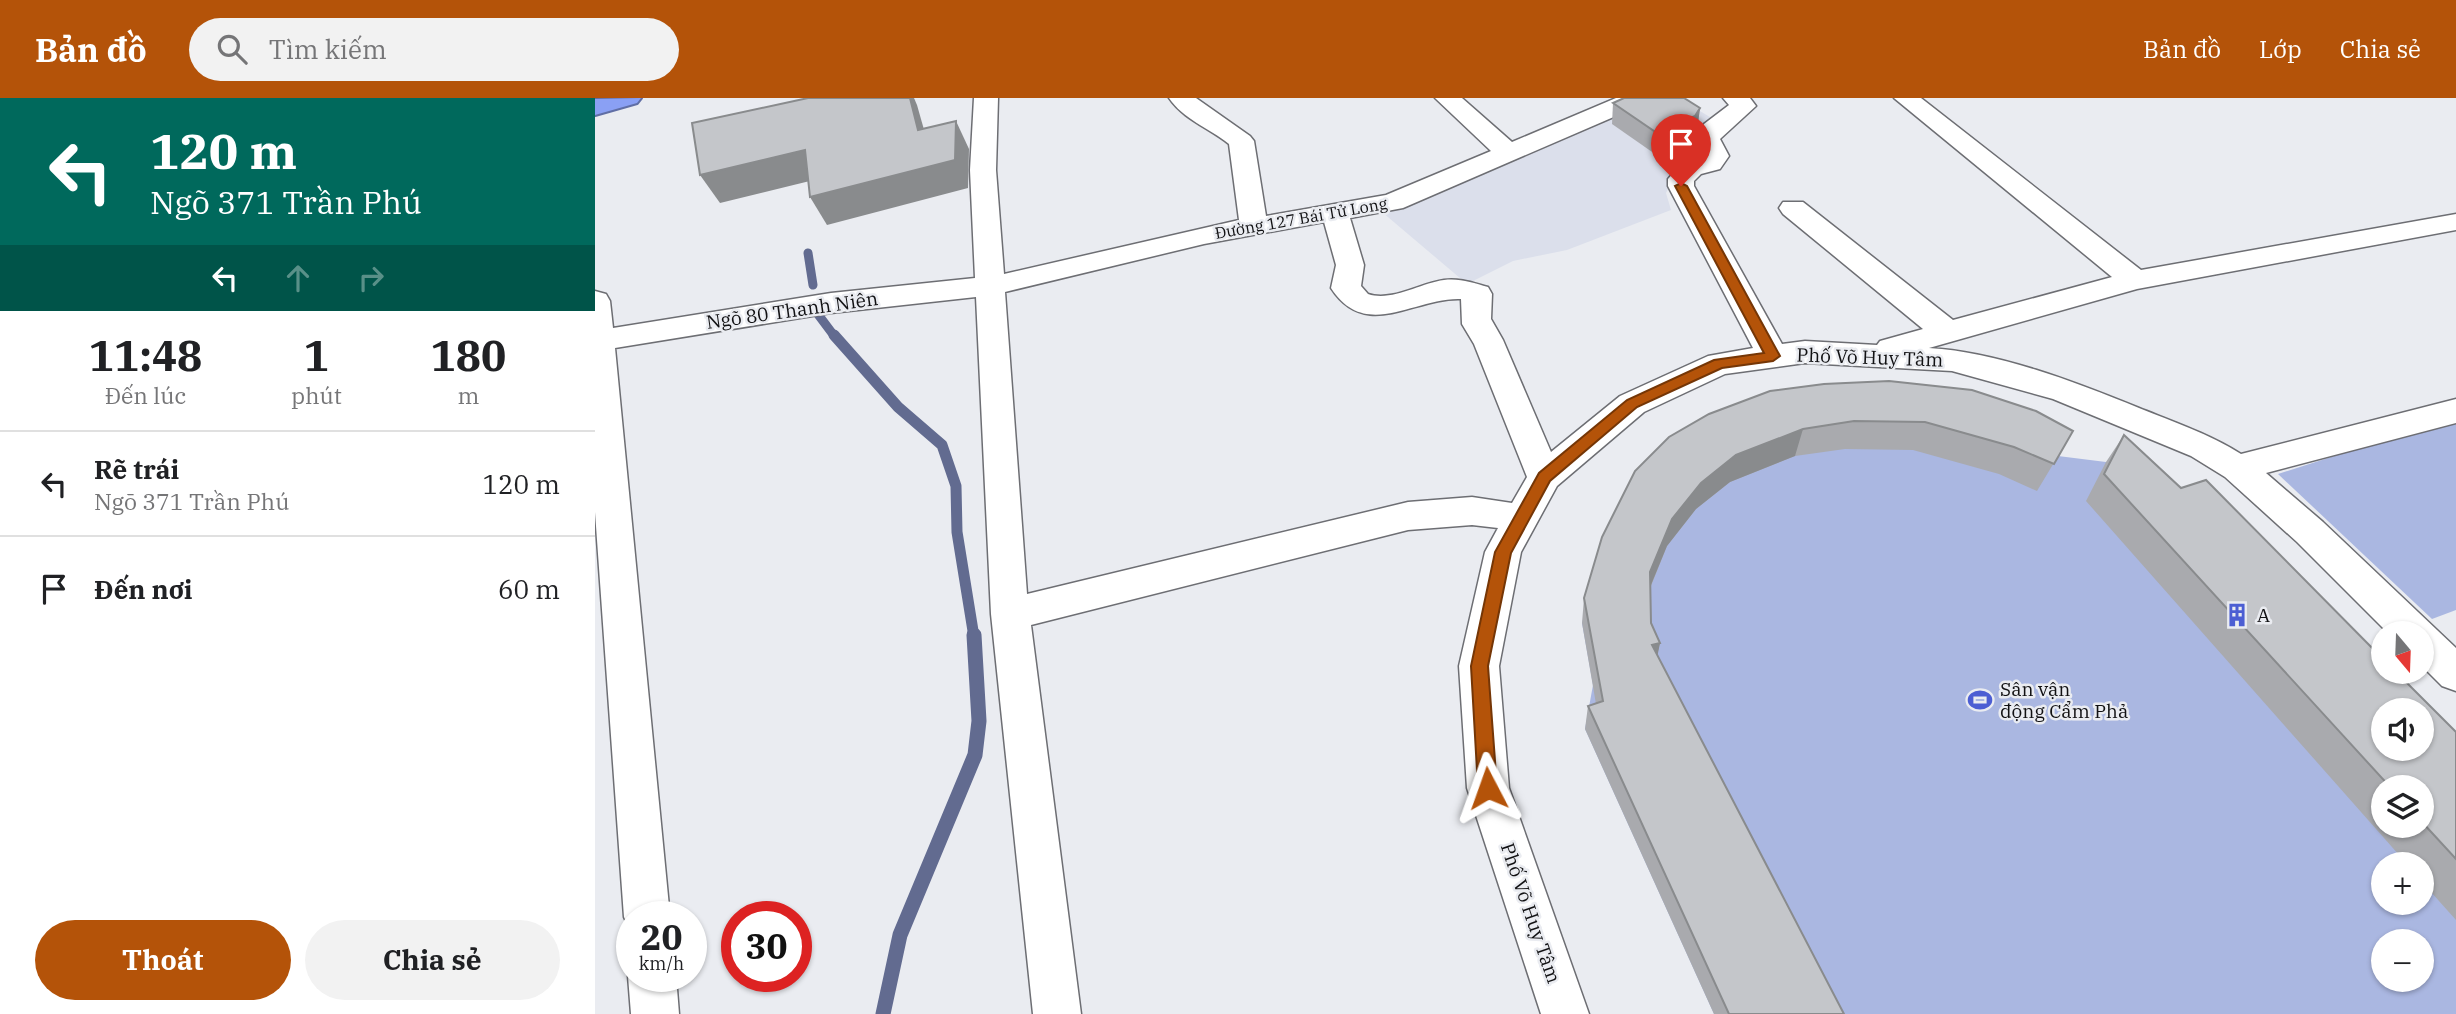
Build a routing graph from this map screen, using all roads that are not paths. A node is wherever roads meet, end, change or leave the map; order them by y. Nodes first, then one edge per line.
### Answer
1 (628, 98) edge
2 (986, 98) edge
3 (1181, 98) edge
4 (1447, 98) edge
5 (1637, 98) edge
6 (1735, 98) edge
7 (1906, 98) edge
8 (595, 107) edge
9 (1509, 152) junction
10 (1793, 208) dead end
11 (1335, 214) junction
12 (2456, 222) edge
13 (1254, 227) junction
14 (2135, 280) junction
15 (991, 286) junction
16 (595, 301) edge
17 (1946, 331) junction
18 (597, 341) edge
19 (1868, 355) junction
20 (1773, 356) junction
21 (2456, 411) edge
22 (2237, 468) junction
23 (1544, 477) junction
24 (1523, 519) junction
25 (1010, 614) junction
26 (2436, 647) edge
27 (646, 901) edge
28 (653, 992) edge
29 (655, 1014) edge
30 (1057, 1014) edge
31 (1565, 1014) edge

1 - 8 highway
2 - 15 street
3 - 13 street
4 - 9 street
5 - 9 street, Đường 127 Bái Tử Long
6 - 20 street
7 - 14 street
9 - 11 street, Đường 127 Bái Tử Long
10 - 17 street
11 - 13 street, Đường 127 Bái Tử Long
11 - 23 street
12 - 14 street
13 - 15 street, Đường 127 Bái Tử Long
14 - 17 street
15 - 18 street, Ngõ 80 Thanh Niên
15 - 25 street
16 - 18 street
17 - 19 street
18 - 27 street
19 - 20 street, Phố Võ Huy Tâm
19 - 22 street, Phố Võ Huy Tâm
20 - 23 street, Phố Võ Huy Tâm
21 - 22 street
22 - 26 street, Phố Võ Huy Tâm
23 - 24 street, Phố Võ Huy Tâm
24 - 25 street
24 - 31 street, Phố Võ Huy Tâm
25 - 30 street
28 - 29 street

